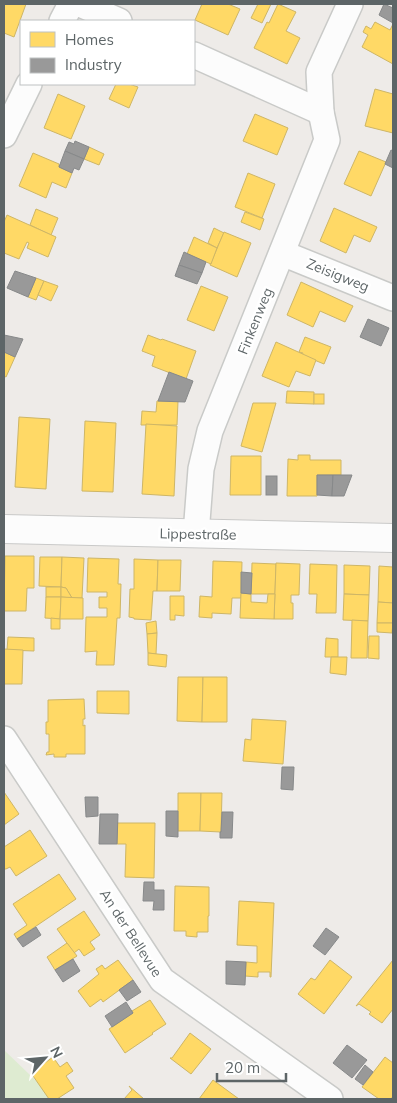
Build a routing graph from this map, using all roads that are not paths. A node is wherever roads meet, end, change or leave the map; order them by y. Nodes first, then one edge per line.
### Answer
1 (71, 4) edge
2 (80, 4) edge
3 (350, 4) edge
4 (63, 20) edge
5 (117, 20) edge
6 (195, 55) edge
7 (29, 85) edge
8 (321, 112) junction
9 (4, 135) edge
10 (282, 253) junction
11 (393, 298) edge
12 (4, 529) edge
13 (196, 534) junction
14 (393, 538) edge
15 (4, 739) edge
16 (330, 1099) edge

1 - 4 street
2 - 5 street
3 - 8 street, Finkenweg
6 - 8 street
7 - 9 street
8 - 10 street, Finkenweg
10 - 11 street, Zeisigweg
10 - 13 street, Finkenweg
12 - 13 main road, Lippestraße
13 - 14 main road, Lippestraße
15 - 16 street, An der Bellevue

